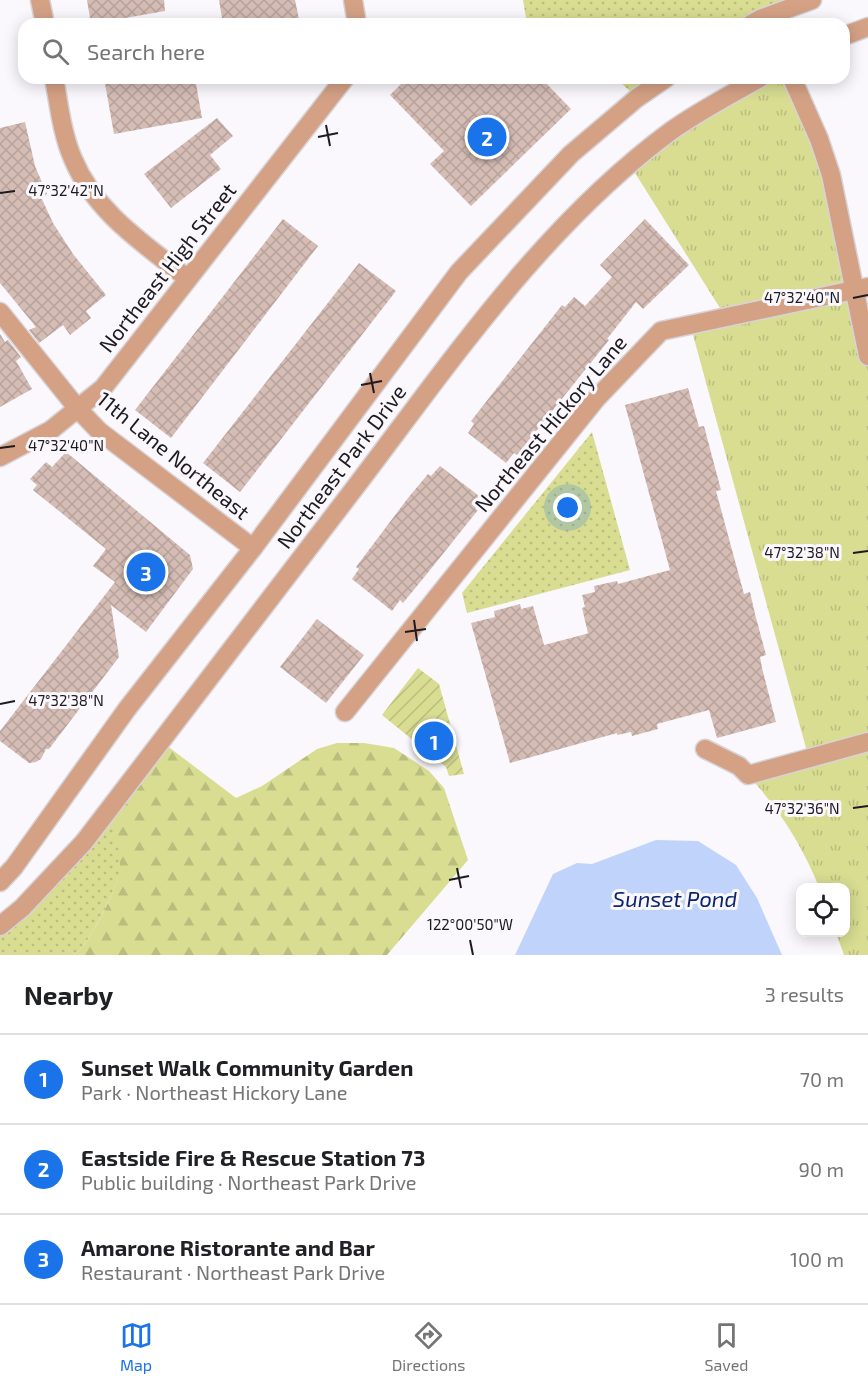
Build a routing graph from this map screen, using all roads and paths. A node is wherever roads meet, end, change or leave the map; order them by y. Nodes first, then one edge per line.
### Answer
1 (40, 0) edge
2 (353, 0) edge
3 (812, 0) edge
4 (44, 18) edge
5 (356, 18) edge
6 (768, 18) edge
7 (868, 27) edge
8 (850, 34) edge
9 (55, 84) edge
10 (340, 84) edge
11 (657, 84) edge
12 (749, 84) edge
13 (795, 84) edge
14 (187, 278) junction
15 (861, 288) edge
16 (0, 312) edge
17 (868, 356) edge
18 (78, 409) junction
19 (0, 457) edge
20 (253, 548) junction
21 (345, 712) dead end
22 (868, 742) edge
23 (705, 749) dead end
24 (0, 882) edge
25 (0, 926) edge

1 - 4 street
2 - 5 street
3 - 6 street
7 - 8 street
9 - 14 street
10 - 14 street, Northeast High Street
11 - 20 street, Northeast Park Drive
12 - 25 street, Northeast Park Drive
13 - 15 street
14 - 18 street, Northeast High Street
15 - 17 street
15 - 21 street, Northeast Hickory Lane
16 - 18 street, 11th Lane Northeast
18 - 19 street, Northeast High Street
18 - 20 street, 11th Lane Northeast
20 - 24 street, Northeast Park Drive
22 - 23 street

